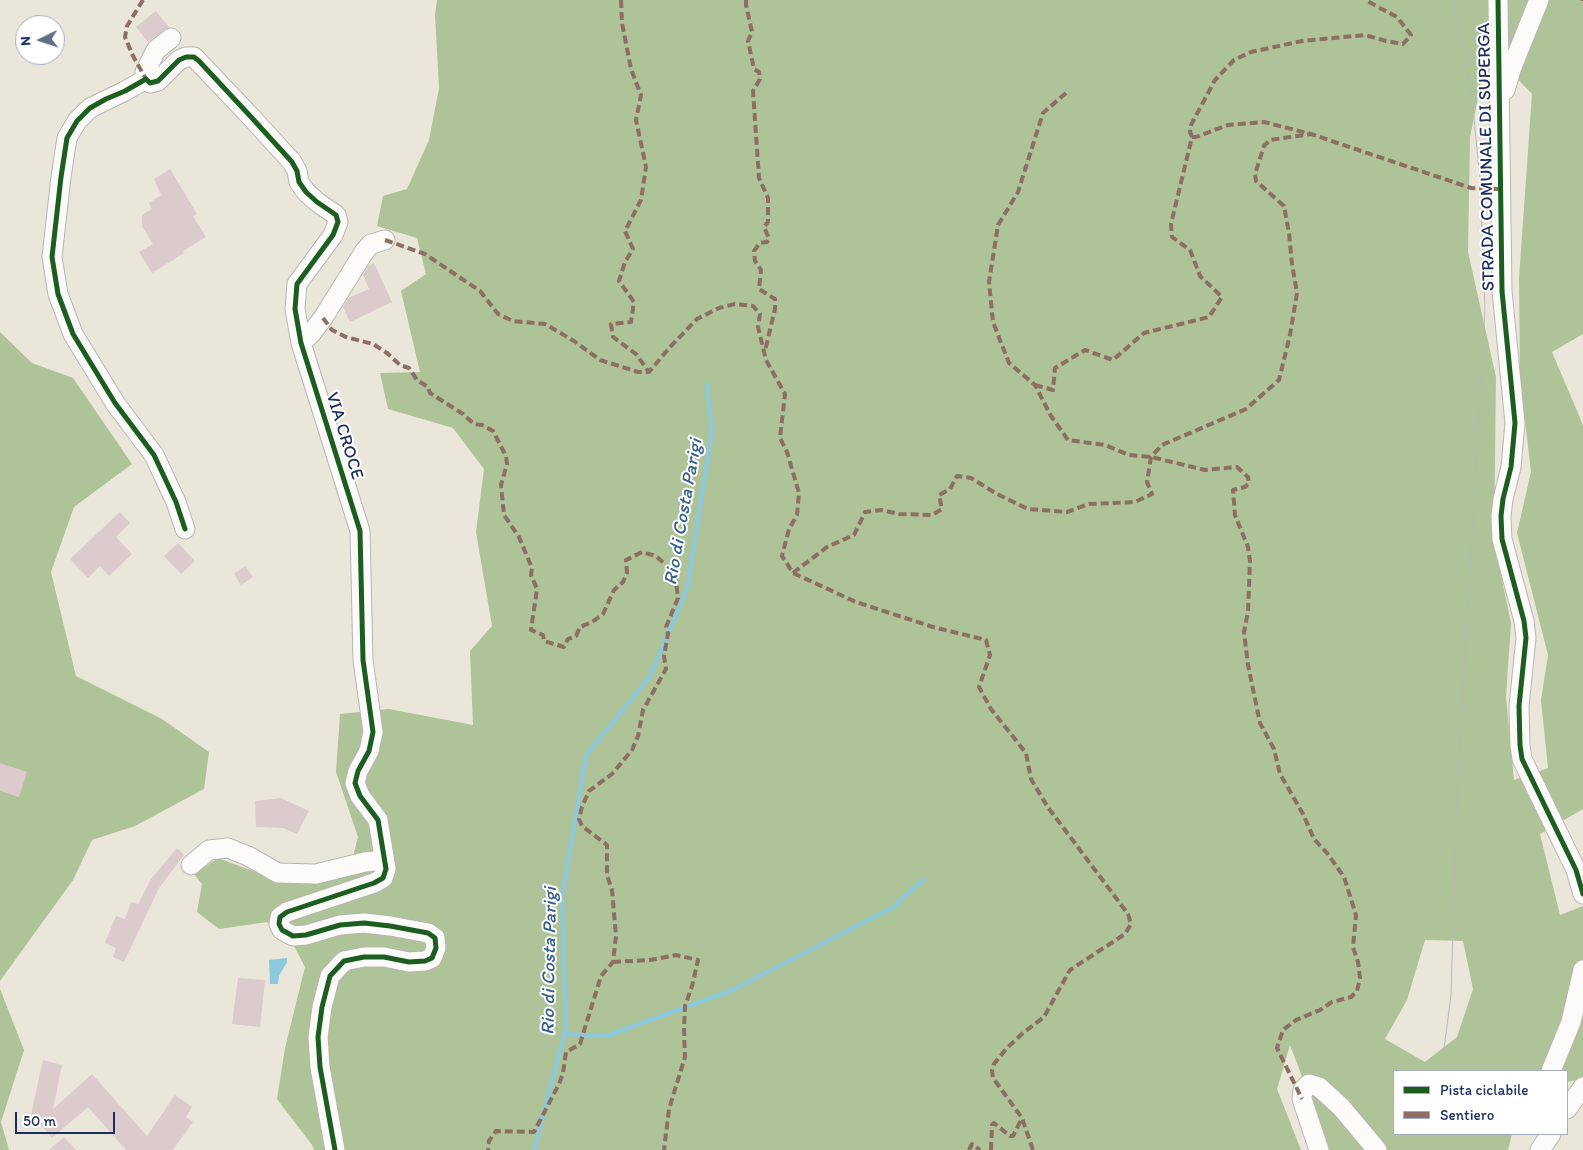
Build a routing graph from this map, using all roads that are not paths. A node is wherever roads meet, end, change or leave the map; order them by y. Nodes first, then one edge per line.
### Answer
1 (1498, 0) edge
2 (1539, 0) edge
3 (171, 38) dead end
4 (146, 79) junction
5 (1500, 108) junction
6 (385, 240) dead end
7 (301, 343) junction
8 (185, 528) dead end
9 (383, 860) junction
10 (191, 865) dead end
11 (1583, 894) edge
12 (1583, 970) edge
13 (1551, 1070) edge
14 (1583, 1087) edge
15 (1568, 1108) edge
16 (1534, 1135) edge
17 (1550, 1135) edge
18 (335, 1150) edge
19 (1319, 1150) edge
20 (1377, 1150) edge
21 (1534, 1150) edge
22 (1540, 1150) edge

1 - 5 street, STRADA COMUNALE DI SUPERGA
2 - 5 street
3 - 4 street
4 - 7 street, VIA CROCE
4 - 8 street, VIA CROCE
5 - 11 street, STRADA COMUNALE DI SUPERGA
6 - 7 street
7 - 9 street, VIA CROCE
9 - 10 street
9 - 18 street, VIA CROCE
12 - 13 street
14 - 15 street
16 - 21 street
17 - 22 street
19 - 20 street

